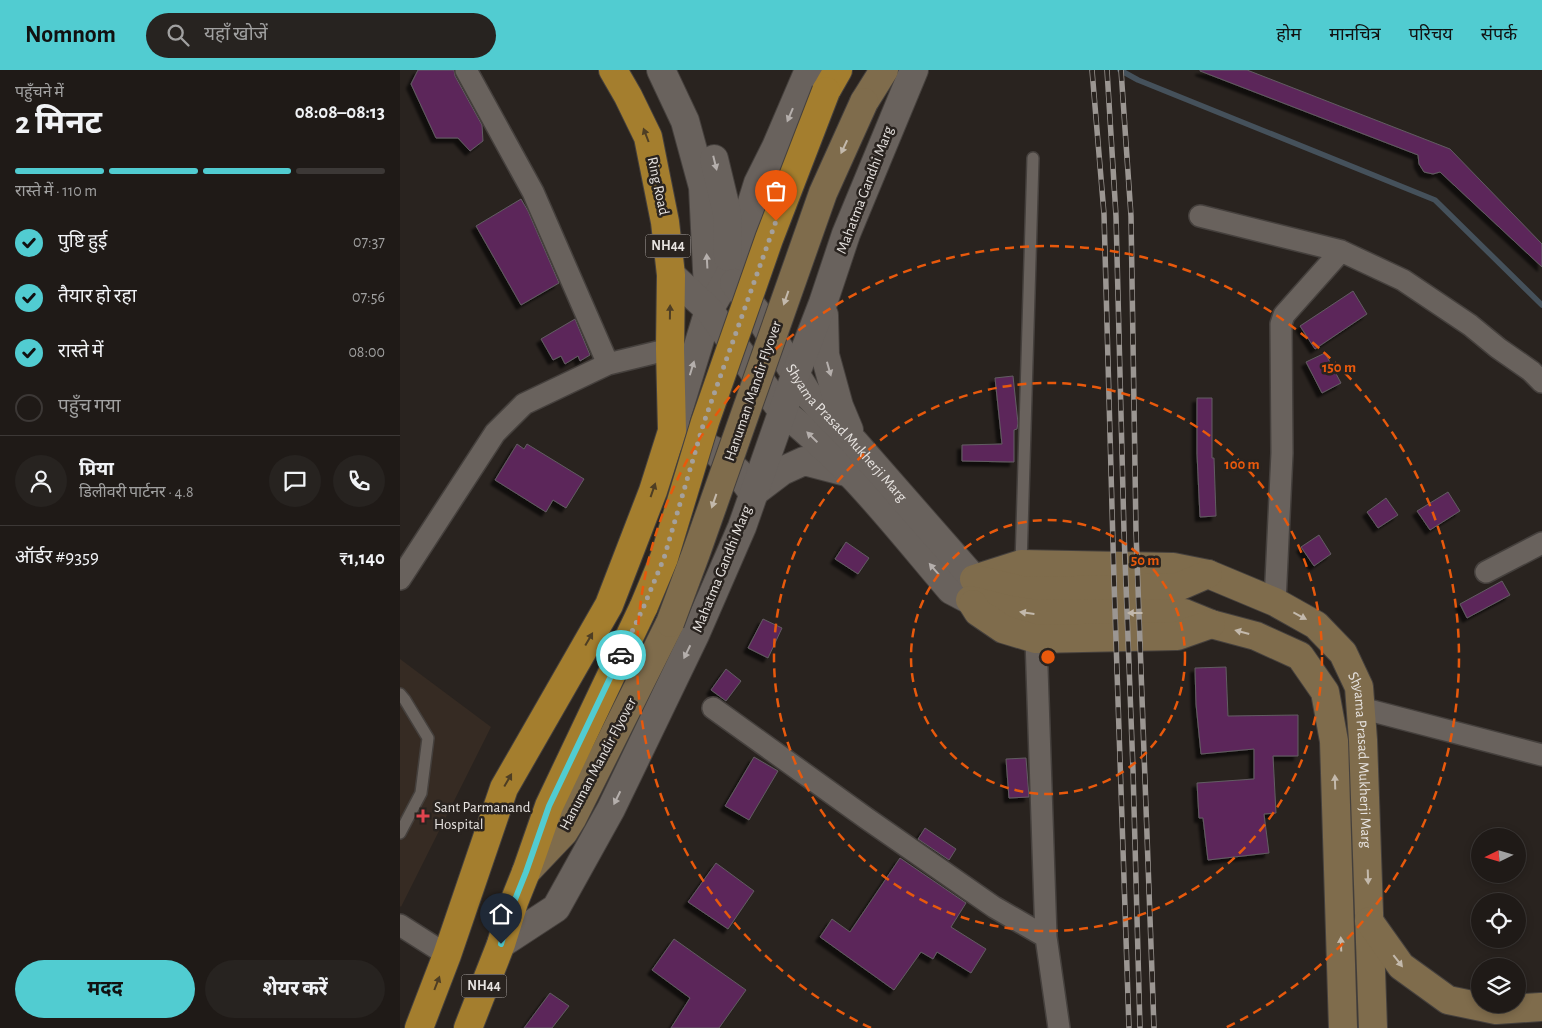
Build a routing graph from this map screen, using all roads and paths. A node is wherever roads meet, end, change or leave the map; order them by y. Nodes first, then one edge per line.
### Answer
1 (466, 70) edge
2 (613, 70) edge
3 (660, 70) edge
4 (677, 70) edge
5 (809, 70) edge
6 (838, 70) edge
7 (884, 70) edge
8 (914, 70) edge
9 (1033, 158) dead end
10 (1200, 216) dead end
11 (1341, 251) junction
12 (671, 275) junction
13 (729, 276) junction
14 (823, 303) junction
15 (709, 310) junction
16 (670, 349) junction
17 (608, 364) junction
18 (796, 374) junction
19 (1542, 382) edge
20 (783, 412) junction
21 (672, 431) junction
22 (854, 442) junction
23 (850, 473) junction
24 (753, 493) junction
25 (1542, 543) edge
26 (1021, 564) junction
27 (1486, 572) dead end
28 (1208, 574) junction
29 (400, 579) edge
30 (972, 590) junction
31 (1275, 602) junction
32 (1211, 624) junction
33 (1036, 639) junction
34 (400, 694) edge
35 (713, 708) dead end
36 (1361, 708) junction
37 (1542, 754) edge
38 (560, 812) junction
39 (400, 833) edge
40 (1370, 921) junction
41 (403, 934) edge
42 (1046, 937) junction
43 (501, 944) junction
44 (447, 955) junction
45 (1342, 983) junction
46 (1542, 1007) edge
47 (419, 1028) edge
48 (468, 1028) edge
49 (1058, 1028) edge
50 (1330, 1028) edge
51 (1343, 1028) edge
52 (1373, 1028) edge
53 (1502, 1028) edge

1 - 17 street
12 -> 2 highway, Ring Road / NH44
15 -> 3 street
4 -> 13 street
5 -> 13 street
6 - 38 highway, Hanuman Mandir Flyover, bridge
7 -> 38 main road, Hanuman Mandir Flyover, bridge
8 - 14 street, Mahatma Gandhi Marg
9 - 26 lane
10 - 11 street
11 - 19 street
11 - 31 street
12 - 15 street, Shyama Prasad Mukherji Marg
16 -> 12 highway, Ring Road / NH44
13 - 15 street
13 - 18 street, Shyama Prasad Mukherji Marg
14 - 18 street, Mahatma Gandhi Marg
14 -> 22 street
15 - 20 street, Shyama Prasad Mukherji Marg
21 -> 15 street
16 - 17 street
16 - 21 highway, Ring Road / NH44
17 - 29 street
18 - 20 street, Mahatma Gandhi Marg
18 - 22 street, Shyama Prasad Mukherji Marg
23 -> 20 street, Shyama Prasad Mukherji Marg
20 - 24 street, Mahatma Gandhi Marg
21 - 24 street
44 -> 21 highway
22 - 30 street, Shyama Prasad Mukherji Marg
23 - 24 street
30 -> 23 street, Shyama Prasad Mukherji Marg
24 -> 43 street, Mahatma Gandhi Marg
25 - 27 street
26 - 28 main road, Shyama Prasad Mukherji Marg
26 - 30 main road, Shyama Prasad Mukherji Marg
28 - 30 main road, Shyama Prasad Mukherji Marg
28 - 31 main road, Shyama Prasad Mukherji Marg
32 -> 30 main road, Shyama Prasad Mukherji Marg
30 - 33 main road, Shyama Prasad Mukherji Marg
31 -> 36 main road, Shyama Prasad Mukherji Marg
32 - 33 main road, Shyama Prasad Mukherji Marg
45 -> 32 main road, Shyama Prasad Mukherji Marg
33 - 42 street
34 - 39 lane
35 - 42 street
36 - 37 street
36 -> 40 main road, Shyama Prasad Mukherji Marg
38 - 43 highway, Hanuman Mandir Flyover
40 -> 46 main road
40 - 52 main road, Shyama Prasad Mukherji Marg
41 - 44 street
42 - 49 street
43 - 48 highway, NH44
47 -> 44 highway
45 - 50 main road
45 - 51 main road, Shyama Prasad Mukherji Marg
46 - 53 main road

